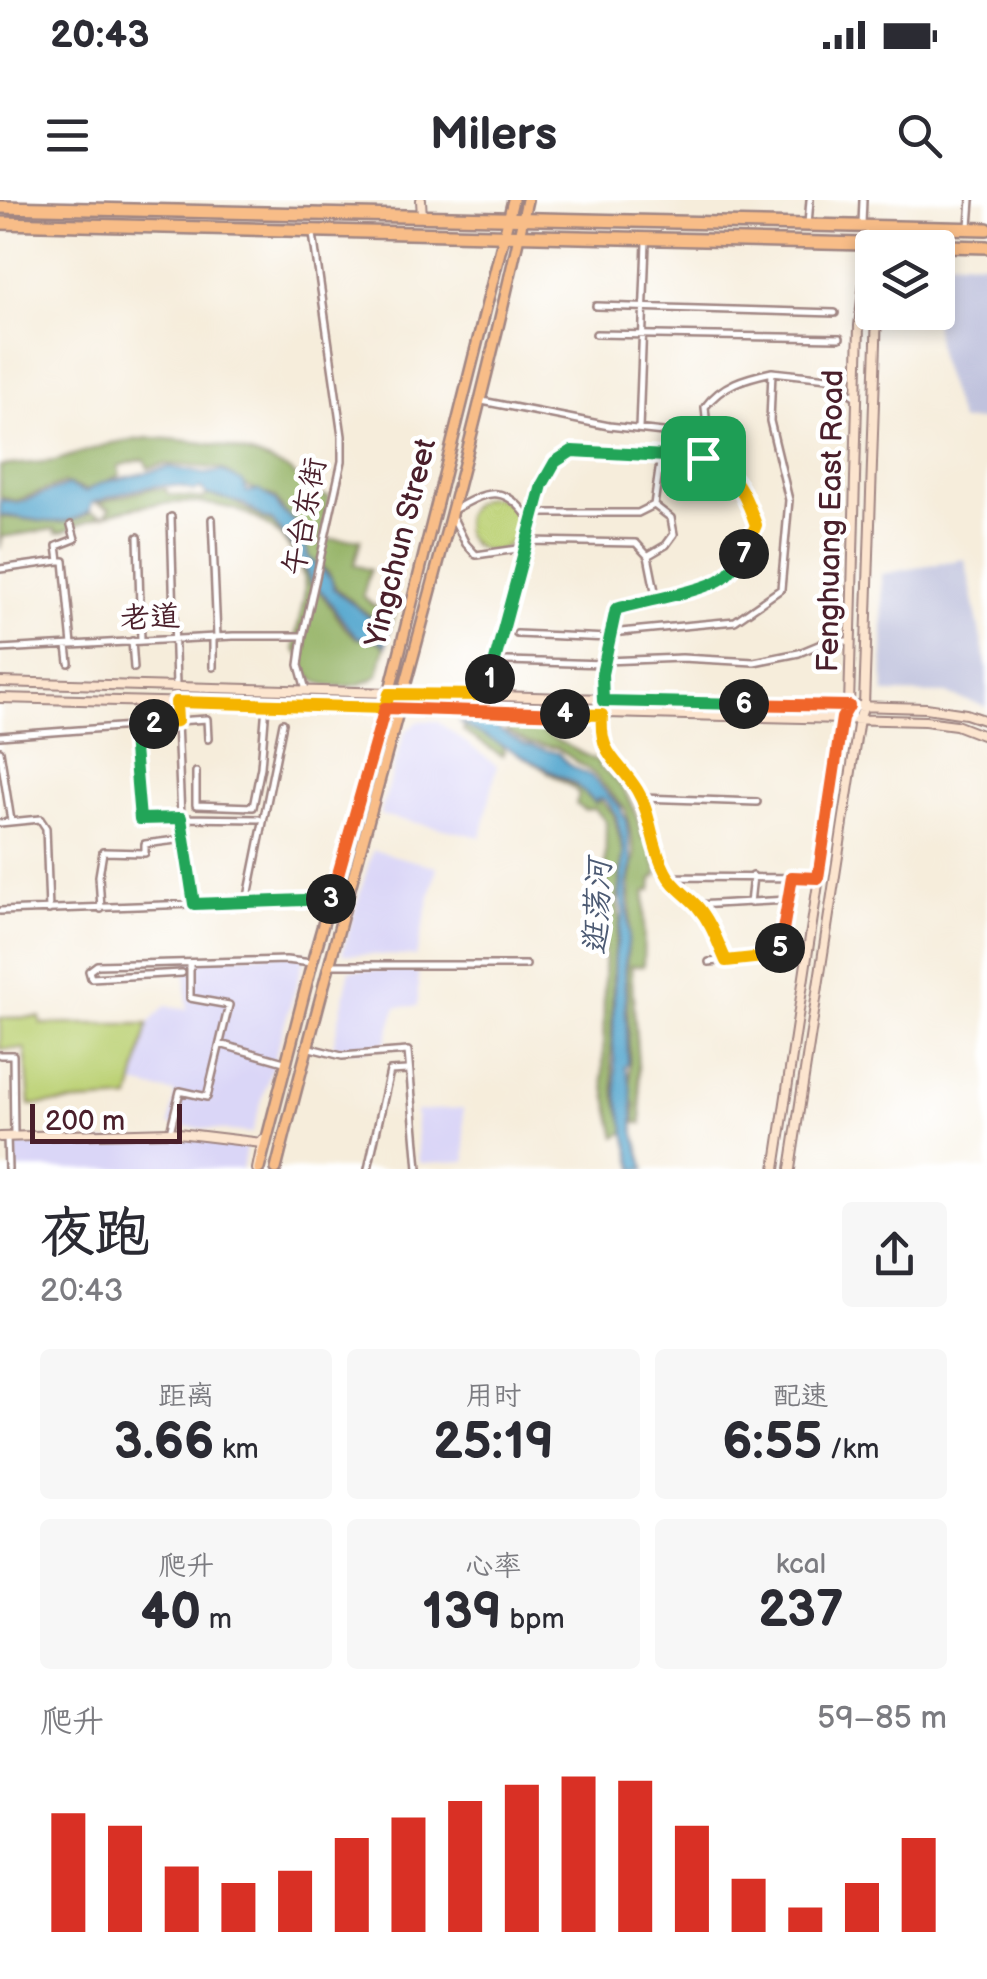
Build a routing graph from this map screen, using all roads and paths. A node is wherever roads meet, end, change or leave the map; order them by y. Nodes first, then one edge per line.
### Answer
1 (421, 200) edge
2 (513, 200) edge
3 (527, 200) edge
4 (810, 200) edge
5 (863, 200) edge
6 (971, 200) edge
7 (0, 206) edge
8 (422, 217) junction
9 (516, 218) junction
10 (0, 222) edge
11 (810, 224) junction
12 (866, 227) junction
13 (886, 227) junction
14 (949, 228) junction
15 (969, 229) junction
16 (987, 229) edge
17 (886, 230) edge
18 (945, 230) edge
19 (312, 231) junction
20 (506, 234) junction
21 (520, 234) junction
22 (646, 238) junction
23 (812, 242) junction
24 (855, 244) edge
25 (955, 246) edge
26 (987, 247) edge
27 (596, 306) dead end
28 (642, 308) junction
29 (836, 313) dead end
30 (860, 330) edge
31 (876, 330) edge
32 (596, 334) dead end
33 (642, 336) junction
34 (840, 338) dead end
35 (772, 372) junction
36 (856, 397) junction
37 (479, 400) junction
38 (639, 429) junction
39 (708, 437) junction
40 (661, 456) junction
41 (703, 458) junction
42 (654, 505) junction
43 (450, 512) junction
44 (534, 512) junction
45 (172, 517) dead end
46 (212, 519) dead end
47 (531, 520) junction
48 (70, 525) dead end
49 (138, 537) dead end
50 (526, 545) junction
51 (648, 556) junction
52 (59, 561) junction
53 (0, 570) edge
54 (656, 596) junction
55 (517, 634) dead end
56 (610, 635) junction
57 (303, 636) junction
58 (215, 637) junction
59 (175, 639) junction
60 (141, 641) junction
61 (850, 641) junction
62 (132, 642) junction
63 (70, 645) junction
64 (39, 647) junction
65 (0, 649) edge
66 (40, 659) dead end
67 (507, 661) dead end
68 (68, 662) dead end
69 (604, 662) junction
70 (214, 667) dead end
71 (134, 668) dead end
72 (0, 682) edge
73 (176, 686) junction
74 (306, 691) junction
75 (403, 693) junction
76 (389, 694) junction
77 (485, 695) junction
78 (0, 698) edge
79 (603, 701) junction
80 (176, 702) junction
81 (266, 705) junction
82 (849, 706) junction
83 (864, 706) junction
84 (385, 708) junction
85 (399, 709) junction
86 (602, 715) junction
87 (842, 718) junction
88 (859, 719) junction
89 (987, 720) edge
90 (177, 721) junction
91 (283, 723) dead end
92 (132, 726) junction
93 (0, 736) edge
94 (987, 737) edge
95 (208, 739) dead end
96 (1, 755) edge
97 (196, 772) dead end
98 (3, 777) edge
99 (4, 790) edge
100 (641, 798) junction
101 (0, 802) edge
102 (8, 802) junction
103 (757, 802) dead end
104 (10, 812) junction
105 (0, 813) edge
106 (181, 818) junction
107 (259, 819) dead end
108 (10, 821) junction
109 (0, 822) edge
110 (184, 839) junction
111 (753, 876) junction
112 (667, 877) junction
113 (792, 877) junction
114 (818, 878) junction
115 (330, 899) junction
116 (789, 900) junction
117 (247, 902) junction
118 (750, 903) junction
119 (194, 904) junction
120 (696, 904) junction
121 (101, 909) junction
122 (48, 910) junction
123 (0, 911) edge
124 (726, 961) junction
125 (709, 962) dead end
126 (312, 963) junction
127 (190, 965) junction
128 (327, 965) junction
129 (526, 965) dead end
130 (182, 973) dead end
131 (220, 1044) junction
132 (306, 1047) junction
133 (0, 1055) edge
134 (285, 1062) junction
135 (407, 1070) dead end
136 (170, 1132) junction
137 (268, 1132) junction
138 (7, 1137) edge
139 (262, 1142) junction
140 (8, 1169) edge
141 (258, 1169) edge
142 (277, 1169) edge
143 (368, 1169) edge
144 (418, 1169) edge
145 (775, 1169) edge
146 (790, 1169) edge

1 - 8 street
2 - 9 main road
3 - 9 main road
4 - 11 street
5 - 12 street
6 - 15 street
7 - 8 highway
8 - 9 highway
9 - 11 highway
9 - 20 main road, Yingchun Street
9 - 21 main road, Yingchun Street
10 - 19 highway
11 - 12 highway
11 - 23 highway
12 - 13 highway
13 - 14 highway
13 - 17 street
14 - 15 highway
14 - 18 highway
15 - 16 highway
19 - 20 highway
19 - 57 street, 午台东街
20 - 21 highway
20 - 76 main road, Yingchun Street
21 - 22 highway
21 - 37 main road, Yingchun Street
22 - 23 highway
22 - 28 street
23 - 24 highway
25 - 26 highway
27 - 28 street
28 - 29 street
28 - 33 street
30 - 36 street, Fenghuang East Road
31 - 83 street, Fenghuang East Road
32 - 33 street
33 - 34 street
33 - 38 street
35 - 36 street
35 - 39 street
35 - 56 street
36 - 61 street, Fenghuang East Road
37 - 38 street
37 - 43 main road, Yingchun Street
38 - 39 street
39 - 41 street
40 - 41 street
40 - 42 street
40 - 44 street
41 - 54 street
42 - 44 street
42 - 51 street
43 - 47 street
43 - 50 street
43 - 75 main road, Yingchun Street
44 - 47 street
45 - 59 street
46 - 58 street
47 - 50 street
48 - 52 street
49 - 60 street
50 - 51 street
50 - 77 street
51 - 54 street
52 - 53 street
52 - 63 street
54 - 56 street
55 - 56 street
56 - 69 street
57 - 58 street, 老道
57 - 74 street, 午台东街
58 - 59 street, 老道
58 - 70 street
59 - 60 street, 老道
59 - 73 street
60 - 62 street, 老道
61 - 69 street
61 - 82 street, Fenghuang East Road
62 - 63 street, 老道
62 - 71 street
63 - 64 street, 老道
63 - 68 street
64 - 65 street, 老道
64 - 66 street
67 - 69 street
69 - 79 street
72 - 73 street
73 - 74 street
74 - 76 street
75 - 76 street
75 - 77 street
75 - 85 main road, Yingchun Street
76 - 84 main road, Yingchun Street
77 - 79 street
78 - 80 street
79 - 82 street
79 - 86 street
80 - 81 street
80 - 90 street
81 - 84 street
81 - 97 street
82 - 83 street
82 - 87 street, Fenghuang East Road
83 - 88 street, Fenghuang East Road
83 - 89 street
84 - 85 street
84 - 115 main road, Yingchun Street
85 - 86 street
85 - 128 main road, Yingchun Street
86 - 87 street
86 - 100 street
87 - 88 street
87 - 114 street, Fenghuang East Road
88 - 94 street
88 - 146 street, Fenghuang East Road
90 - 92 street
90 - 95 street
90 - 106 street
91 - 117 street
92 - 93 street
92 - 106 street
96 - 98 street
98 - 99 street
99 - 102 street
100 - 103 street
100 - 112 street
101 - 102 street
102 - 104 street
104 - 105 street
104 - 108 street
106 - 107 street
106 - 110 street
108 - 109 street
108 - 122 street
110 - 119 street
110 - 121 street
111 - 112 street
111 - 113 street
111 - 118 street
112 - 120 street
113 - 114 street
113 - 116 street
114 - 145 street, Fenghuang East Road
115 - 117 street
115 - 126 main road, Yingchun Street
116 - 118 street
116 - 124 street
117 - 119 street
118 - 120 street
119 - 121 street
120 - 124 street
121 - 122 street
122 - 123 street
124 - 125 street
126 - 127 street
126 - 134 main road, Yingchun Street
127 - 130 street
127 - 131 street
128 - 129 street
128 - 132 main road, Yingchun Street
131 - 134 street
131 - 136 street
132 - 142 main road, Yingchun Street
132 - 144 street
133 - 138 street
134 - 137 main road, Yingchun Street
135 - 143 street
136 - 138 street
136 - 139 street
137 - 139 street
137 - 141 main road, Yingchun Street
138 - 140 street
139 - 141 street

